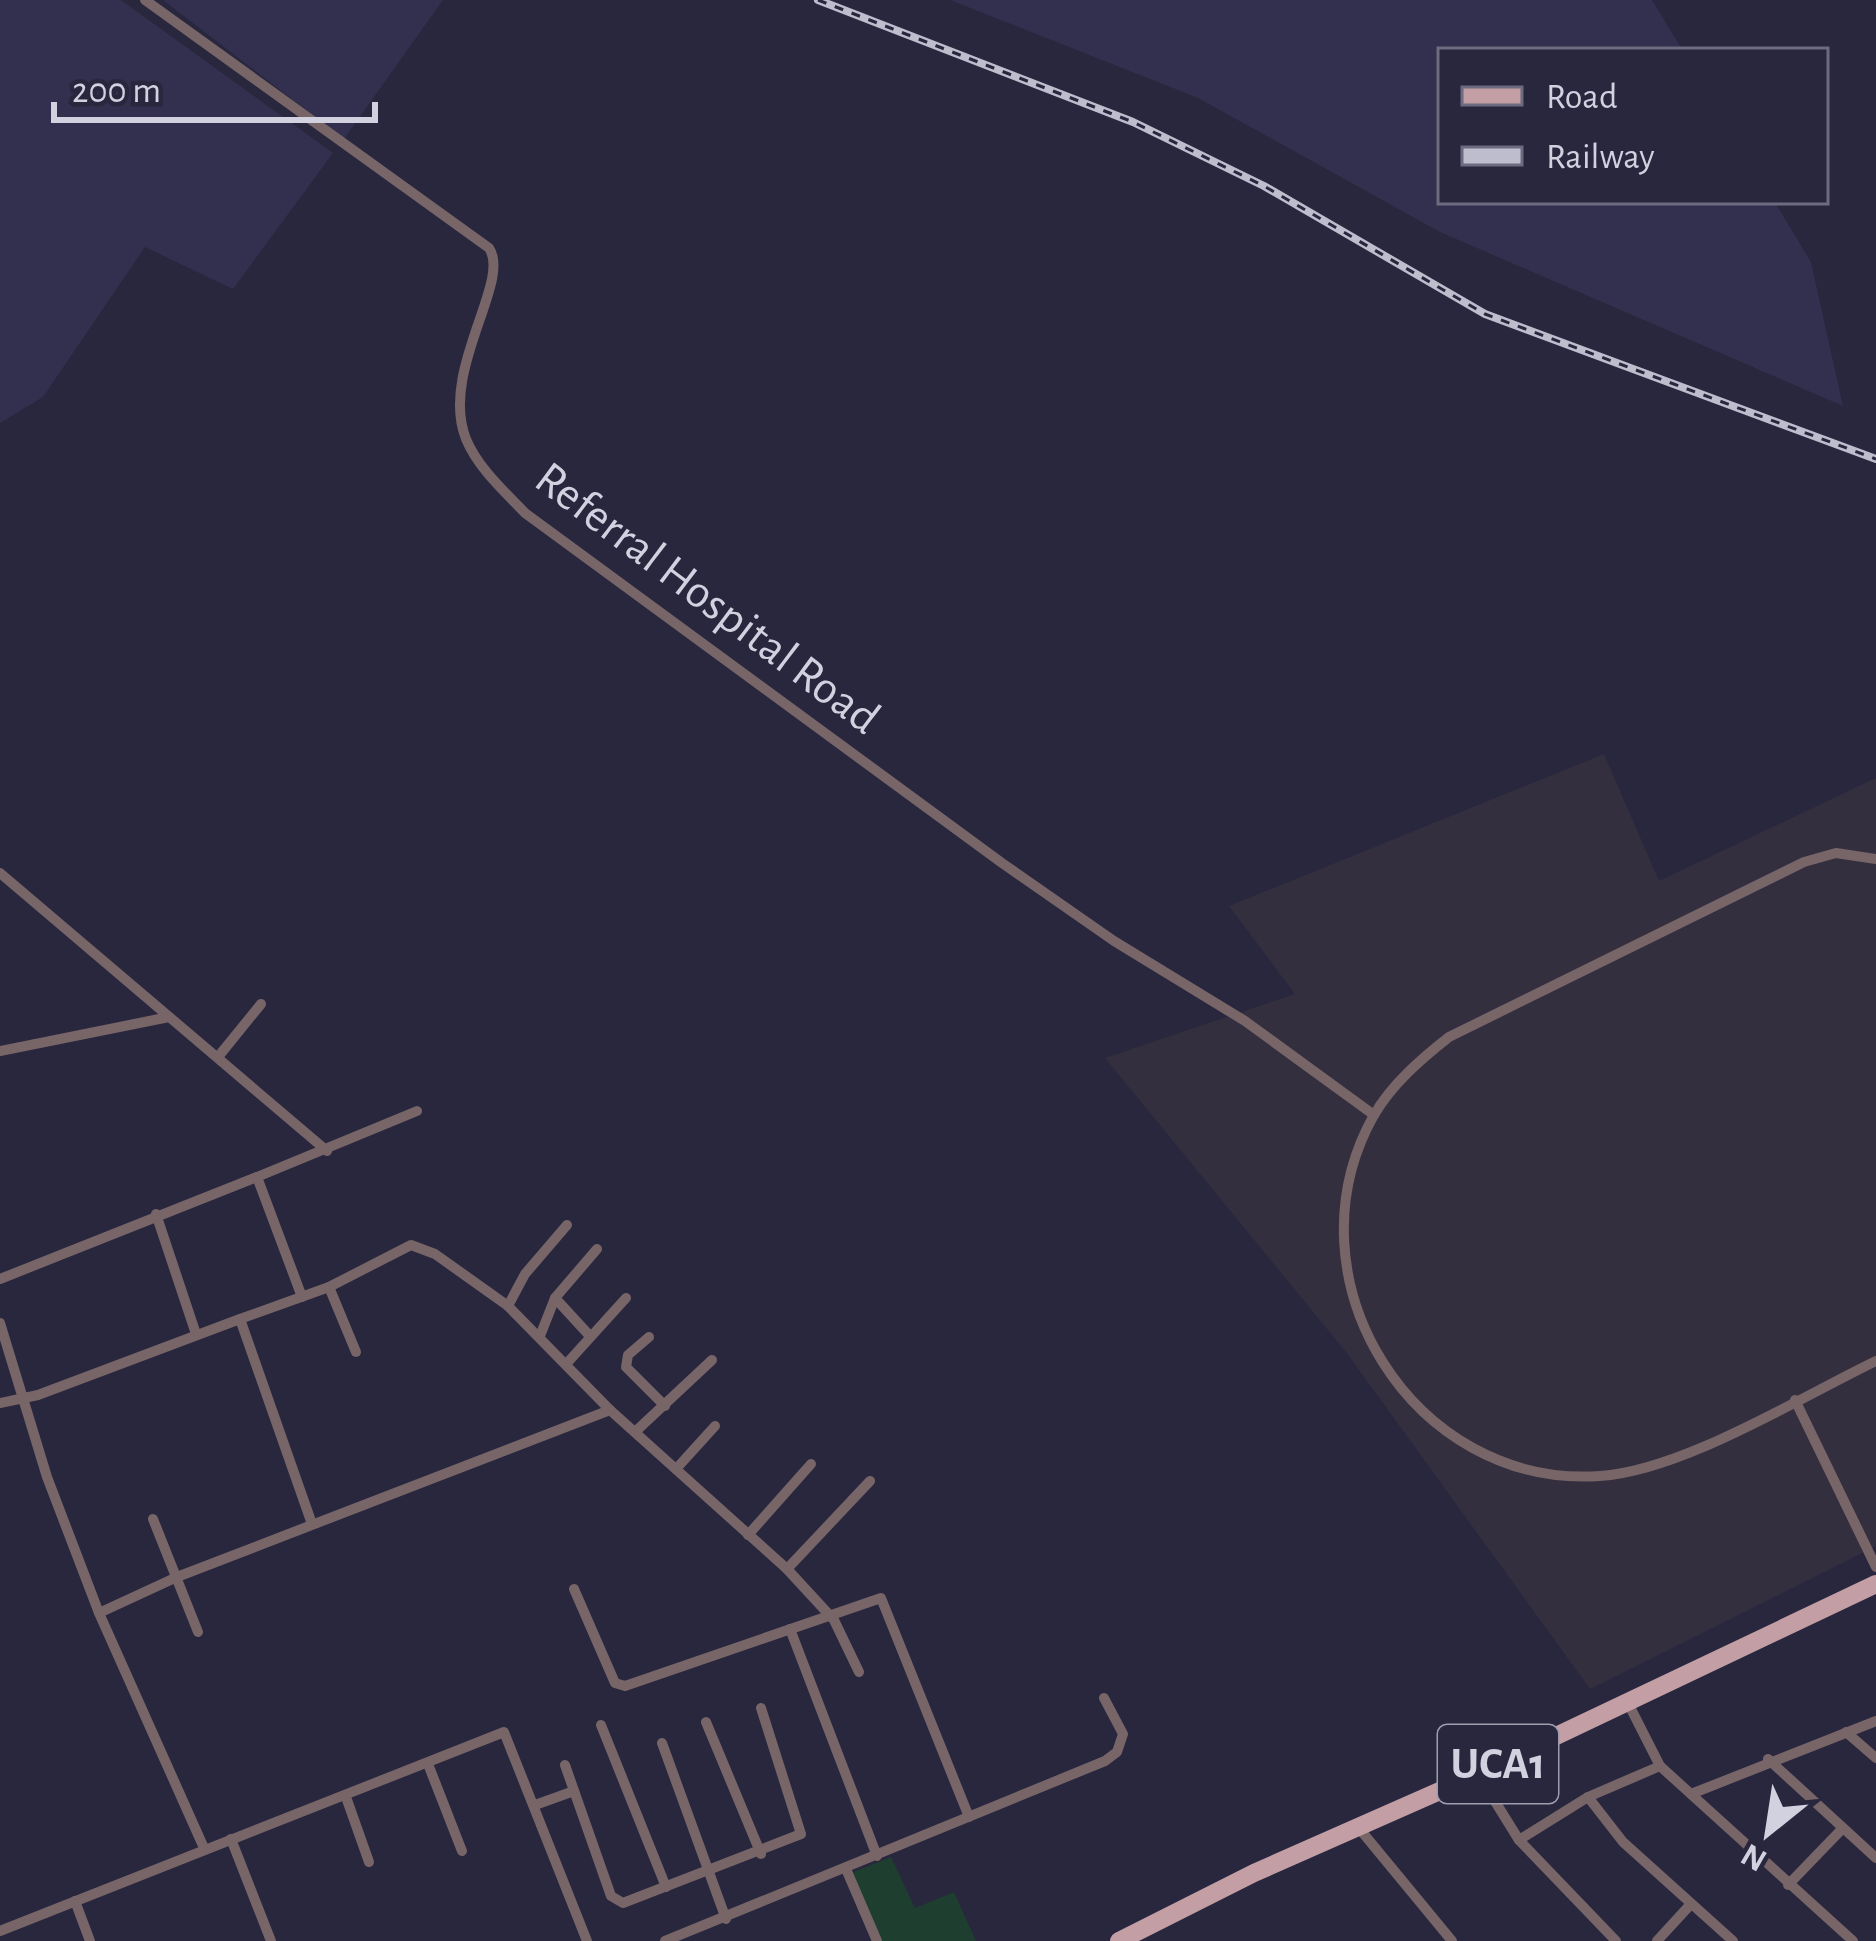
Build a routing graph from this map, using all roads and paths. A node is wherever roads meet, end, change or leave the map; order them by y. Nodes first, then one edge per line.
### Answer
1 (145, 0) edge
2 (1876, 859) edge
3 (0, 873) edge
4 (261, 1004) dead end
5 (169, 1017) junction
6 (0, 1051) edge
7 (218, 1057) junction
8 (417, 1112) dead end
9 (1374, 1114) junction
10 (327, 1151) junction
11 (256, 1177) junction
12 (156, 1214) junction
13 (567, 1225) dead end
14 (597, 1250) dead end
15 (0, 1279) edge
16 (329, 1287) junction
17 (302, 1297) junction
18 (555, 1298) junction
19 (626, 1298) dead end
20 (508, 1306) junction
21 (240, 1319) junction
22 (0, 1323) edge
23 (196, 1334) junction
24 (589, 1335) junction
25 (540, 1336) junction
26 (649, 1337) dead end
27 (356, 1352) dead end
28 (712, 1360) dead end
29 (1876, 1360) edge
30 (568, 1362) junction
31 (25, 1396) junction
32 (1795, 1400) junction
33 (0, 1403) edge
34 (665, 1406) junction
35 (610, 1410) junction
36 (715, 1426) dead end
37 (635, 1432) junction
38 (811, 1464) dead end
39 (676, 1469) junction
40 (870, 1481) dead end
41 (154, 1519) dead end
42 (312, 1525) junction
43 (748, 1535) junction
44 (1876, 1567) edge
45 (787, 1569) junction
46 (177, 1576) junction
47 (1876, 1584) edge
48 (574, 1588) dead end
49 (99, 1613) junction
50 (829, 1613) junction
51 (790, 1630) junction
52 (198, 1632) dead end
53 (859, 1672) dead end
54 (1105, 1698) dead end
55 (1628, 1703) junction
56 (761, 1708) dead end
57 (1876, 1721) edge
58 (706, 1722) dead end
59 (601, 1724) dead end
60 (1846, 1732) junction
61 (662, 1744) dead end
62 (1876, 1758) edge
63 (1768, 1760) junction
64 (428, 1764) junction
65 (565, 1766) dead end
66 (1660, 1766) junction
67 (1478, 1774) junction
68 (574, 1792) junction
69 (1691, 1794) junction
70 (1588, 1796) junction
71 (346, 1797) junction
72 (535, 1805) junction
73 (969, 1817) junction
74 (1358, 1826) junction
75 (1843, 1829) junction
76 (231, 1839) junction
77 (1519, 1840) junction
78 (204, 1848) junction
79 (462, 1851) dead end
80 (760, 1854) junction
81 (877, 1856) junction
82 (1876, 1858) edge
83 (369, 1862) dead end
84 (846, 1869) junction
85 (710, 1871) junction
86 (1788, 1885) junction
87 (666, 1887) junction
88 (75, 1901) junction
89 (1690, 1905) junction
90 (726, 1919) junction
91 (0, 1931) edge
92 (90, 1941) edge
93 (271, 1941) edge
94 (587, 1941) edge
95 (665, 1941) edge
96 (877, 1941) edge
97 (1119, 1941) edge
98 (1452, 1941) edge
99 (1616, 1941) edge
100 (1658, 1941) edge
101 (1732, 1941) edge
102 (1853, 1941) edge

1 - 9 street, Referral Hospital Road
2 - 9 street
3 - 5 street
4 - 7 street
5 - 6 street
5 - 7 street
7 - 10 street
8 - 10 street
9 - 32 street
10 - 11 street
11 - 12 street
11 - 17 street
12 - 15 street
12 - 23 street
13 - 20 street
14 - 18 street
16 - 17 street
16 - 20 street
16 - 27 street
17 - 21 street
18 - 24 street
18 - 25 street
19 - 24 street
20 - 25 street
21 - 23 street
21 - 42 street
22 - 31 street
23 - 31 street
24 - 30 street
25 - 30 street
26 - 34 street
28 - 34 street
29 - 32 street
30 - 35 street
31 - 33 street
31 - 49 street
32 - 44 street
34 - 37 street
35 - 37 street
35 - 42 street
36 - 39 street
37 - 39 street
38 - 43 street
39 - 43 street
40 - 45 street
41 - 46 street
42 - 46 street
43 - 45 street
45 - 50 street
46 - 49 street
46 - 52 street
47 - 55 main road, UCA1
48 - 51 street
49 - 78 street
50 - 51 street
50 - 53 street
50 - 73 street
51 - 81 street
54 - 73 street
55 - 66 street
55 - 67 main road, UCA1
56 - 80 street
57 - 60 street
58 - 80 street
59 - 87 street
60 - 62 street
60 - 63 street
61 - 85 street
63 - 69 street
63 - 75 street
64 - 71 street
64 - 72 street
64 - 79 street
65 - 68 street
66 - 69 street
66 - 70 street
67 - 74 main road, UCA1
67 - 77 street
68 - 72 street
68 - 87 street
69 - 86 street
70 - 77 street
70 - 89 street
71 - 76 street
71 - 83 street
72 - 94 street
73 - 81 street
74 - 97 main road, UCA1
74 - 98 street
75 - 82 street
75 - 86 street
76 - 78 street
76 - 93 street
77 - 99 street
78 - 88 street
80 - 85 street
81 - 84 street
84 - 90 street
84 - 96 street
85 - 87 street
85 - 90 street
86 - 102 street
88 - 91 street
88 - 92 street
89 - 100 street
89 - 101 street
90 - 95 street

